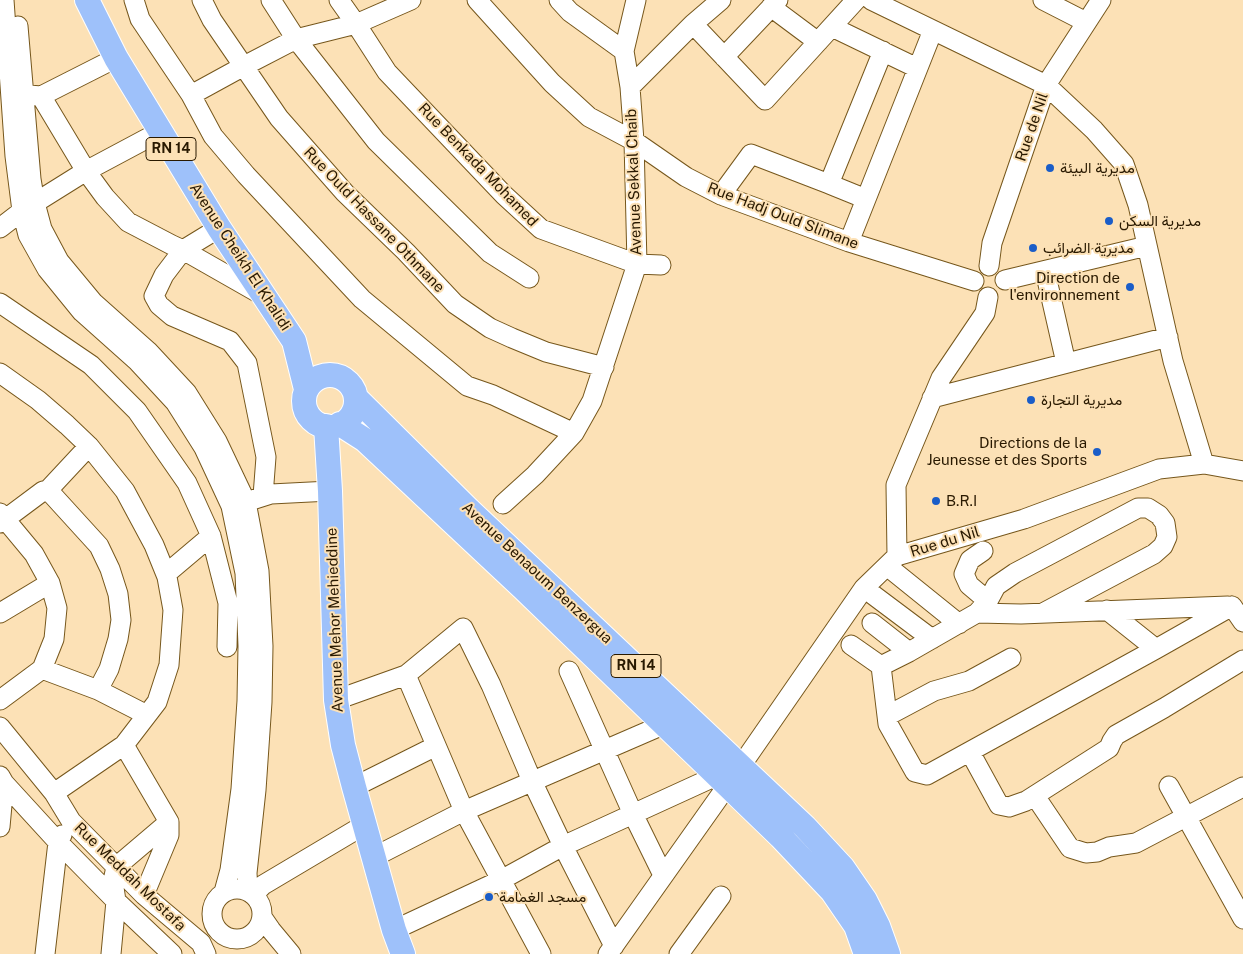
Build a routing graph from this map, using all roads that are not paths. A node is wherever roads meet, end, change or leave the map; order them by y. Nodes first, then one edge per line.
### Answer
1 (87, 0) edge
2 (134, 0) edge
3 (202, 0) edge
4 (271, 0) edge
5 (339, 0) edge
6 (411, 0) edge
7 (477, 0) edge
8 (559, 0) edge
9 (636, 0) edge
10 (722, 0) edge
11 (856, 0) edge
12 (871, 0) edge
13 (1043, 0) edge
14 (1101, 0) edge
15 (775, 3) edge
16 (6, 6) edge
17 (1086, 22) junction
18 (356, 24) junction
19 (693, 24) junction
20 (832, 27) junction
21 (932, 30) junction
22 (296, 39) junction
23 (818, 42) junction
24 (624, 51) junction
25 (883, 51) junction
26 (724, 57) junction
27 (116, 58) junction
28 (244, 66) junction
29 (917, 68) junction
30 (4, 73) edge
31 (1046, 85) junction
32 (630, 87) junction
33 (33, 95) junction
34 (191, 95) junction
35 (161, 131) junction
36 (634, 141) junction
37 (8, 158) edge
38 (86, 171) junction
39 (829, 184) junction
40 (721, 195) junction
41 (866, 199) junction
42 (28, 207) junction
43 (0, 228) edge
44 (219, 228) junction
45 (850, 242) junction
46 (1147, 246) junction
47 (183, 250) junction
48 (637, 264) junction
49 (661, 265) dead end
50 (989, 266) junction
51 (1045, 271) junction
52 (529, 278) dead end
53 (1005, 280) junction
54 (974, 281) junction
55 (262, 295) junction
56 (988, 297) junction
57 (0, 303) edge
58 (1168, 337) junction
59 (294, 341) junction
60 (1066, 363) junction
61 (604, 367) junction
62 (0, 373) edge
63 (337, 376) junction
64 (306, 390) junction
65 (356, 398) junction
66 (932, 398) junction
67 (333, 425) junction
68 (574, 433) junction
69 (89, 446) junction
70 (1204, 464) junction
71 (1243, 471) edge
72 (48, 490) junction
73 (330, 491) junction
74 (254, 499) junction
75 (503, 504) junction
76 (469, 510) junction
77 (2, 518) edge
78 (496, 535) junction
79 (211, 536) junction
80 (983, 550) dead end
81 (892, 561) junction
82 (166, 574) junction
83 (50, 583) junction
84 (864, 588) junction
85 (1232, 606) junction
86 (983, 607) junction
87 (1107, 610) junction
88 (0, 613) edge
89 (1042, 613) junction
90 (1243, 622) edge
91 (872, 623) dead end
92 (959, 624) junction
93 (932, 639) junction
94 (852, 644) dead end
95 (227, 647) dead end
96 (1156, 650) junction
97 (909, 652) junction
98 (1011, 658) dead end
99 (1243, 660) edge
100 (881, 666) junction
101 (42, 669) junction
102 (569, 671) dead end
103 (406, 675) junction
104 (98, 690) junction
105 (0, 700) edge
106 (336, 700) junction
107 (147, 715) junction
108 (887, 716) junction
109 (665, 724) junction
110 (0, 727) edge
111 (124, 744) junction
112 (436, 746) junction
113 (604, 750) junction
114 (970, 752) junction
115 (740, 766) junction
116 (2, 780) edge
117 (722, 780) junction
118 (532, 782) junction
119 (1169, 786) dead end
120 (354, 787) junction
121 (1243, 787) edge
122 (54, 793) junction
123 (1034, 796) junction
124 (464, 811) junction
125 (633, 814) junction
126 (1186, 817) junction
127 (70, 821) junction
128 (169, 822) junction
129 (364, 825) junction
130 (0, 827) edge
131 (58, 842) junction
132 (563, 846) junction
133 (374, 858) junction
134 (116, 867) junction
135 (663, 875) junction
136 (501, 880) junction
137 (224, 892) junction
138 (250, 893) junction
139 (144, 894) junction
140 (721, 896) dead end
141 (116, 901) junction
142 (262, 917) junction
143 (1243, 919) edge
144 (217, 930) junction
145 (394, 930) junction
146 (204, 949) edge
147 (611, 950) edge
148 (164, 952) edge
149 (535, 952) edge
150 (46, 954) edge
151 (111, 954) edge
152 (291, 954) edge
153 (404, 954) edge
154 (679, 954) edge
155 (866, 954) edge
156 (888, 954) edge

1 - 27 main road, Avenue Cheikh El Khalidi / RN 14
2 - 34 street
3 - 28 street, Rue Ould Hassane Othmane
4 - 22 street
5 - 18 street, Rue Benkada Mohamed
6 - 18 street
7 - 36 street, Rue Hadj Ould Slimane
8 - 24 street
9 - 24 street, Avenue Sekkal Chaib
10 - 19 street
11 - 20 street
12 - 21 street
13 - 17 street
14 - 17 street, Rue de Nil
15 - 23 street
15 - 26 street
16 - 30 street
16 - 33 street
17 - 31 street, Rue de Nil
18 - 22 street
18 - 48 street, Rue Benkada Mohamed
19 - 26 street
19 - 32 street
20 - 23 street
20 - 25 street
21 - 29 street
21 - 31 street
22 - 28 street
22 - 52 street
23 - 26 street
24 - 32 street, Avenue Sekkal Chaib
25 - 29 street
25 - 39 street
27 - 33 street
27 - 35 main road, Avenue Cheikh El Khalidi / RN 14
28 - 34 street
28 - 61 street, Rue Ould Hassane Othmane
29 - 41 street
30 - 37 street
31 - 46 street
31 - 50 street, Rue de Nil
32 - 36 street, Avenue Sekkal Chaib
33 - 38 street
33 - 42 street
34 - 68 street
35 - 38 street
35 - 44 main road, Avenue Cheikh El Khalidi / RN 14
36 - 40 street, Rue Hadj Ould Slimane
36 - 48 street, Avenue Sekkal Chaib
37 - 42 street
38 - 42 street
38 - 47 street
39 - 40 street
39 - 41 street
40 - 45 street, Rue Hadj Ould Slimane
41 - 45 street
42 - 43 street
42 - 74 street
42 - 137 street
44 - 47 street
44 - 55 main road, Avenue Cheikh El Khalidi / RN 14
45 - 54 street, Rue Hadj Ould Slimane
46 - 51 street
46 - 58 street
47 - 55 street
47 - 74 street
48 - 49 street, Rue Benkada Mohamed
48 - 61 street, Avenue Sekkal Chaib
50 - 53 street
50 - 54 street
51 - 53 street
51 - 60 street
53 - 56 street
54 - 56 street
55 - 59 main road, Avenue Cheikh El Khalidi / RN 14
56 - 66 street
57 - 79 street
58 - 60 street
58 - 70 street
59 - 63 main road, RN 14
59 - 64 main road, Avenue Cheikh El Khalidi / RN 14
60 - 66 street
61 - 68 street, Avenue Sekkal Chaib
62 - 69 street
63 - 64 main road
63 - 65 main road
64 - 67 main road
65 - 67 main road
65 - 76 main road, Avenue Benaoum Benzergua / RN 14
66 - 81 street
67 - 73 main road, Avenue Mehor Mehieddine
67 - 109 main road, Avenue Benaoum Benzergua / RN 14
68 - 75 street, Avenue Sekkal Chaib
69 - 72 street
69 - 82 street
70 - 71 street, Rue du Nil
70 - 81 street, Rue du Nil
72 - 77 street
72 - 104 street
73 - 74 street
73 - 106 main road, Avenue Mehor Mehieddine
74 - 138 street
75 - 76 street
75 - 78 street
76 - 78 main road, Avenue Benaoum Benzergua / RN 14
77 - 83 street
78 - 115 main road, Avenue Benaoum Benzergua / RN 14
79 - 82 street
79 - 95 street
80 - 86 street
81 - 84 street, Rue du Nil
81 - 92 street
82 - 107 street
83 - 88 street
83 - 101 street
84 - 93 street
84 - 115 street, Rue du Nil
85 - 87 street
85 - 90 street
85 - 96 street
86 - 89 street
86 - 89 street
86 - 92 street
87 - 89 street
87 - 96 street
91 - 97 street
92 - 93 street
93 - 97 street
94 - 100 street
96 - 114 street
97 - 100 street
98 - 108 street
99 - 123 street
100 - 108 street
101 - 104 street
101 - 105 street
102 - 113 street
103 - 106 street
103 - 112 street
103 - 118 street
104 - 107 street
106 - 120 main road, Avenue Mehor Mehieddine
107 - 111 street
108 - 114 street
109 - 113 street
109 - 117 main road, Avenue Benaoum Benzergua / RN 14
110 - 122 street, Rue Meddah Mostafa
111 - 122 street
111 - 128 street
112 - 120 street
112 - 124 street
113 - 118 street
113 - 125 street
114 - 123 street
115 - 117 street
115 - 156 main road, Avenue Benaoum Benzergua / RN 14
116 - 130 street
116 - 131 street
117 - 125 street
117 - 135 street
117 - 155 main road, Avenue Benaoum Benzergua / RN 14
118 - 124 street
118 - 132 street
119 - 126 street
120 - 129 main road, Avenue Mehor Mehieddine
121 - 126 street
122 - 127 street, Rue Meddah Mostafa
123 - 126 street
124 - 133 street
124 - 136 street
125 - 132 street
125 - 135 street
126 - 143 street
127 - 131 street
127 - 134 street, Rue Meddah Mostafa
128 - 134 street
128 - 139 street
129 - 133 main road, Avenue Mehor Mehieddine
129 - 138 street
131 - 141 street
131 - 150 street
132 - 136 street
132 - 147 street
133 - 145 main road, Avenue Mehor Mehieddine
134 - 139 street, Rue Meddah Mostafa
134 - 141 street
135 - 147 street
136 - 145 street
136 - 149 street
137 - 138 street
137 - 144 street
138 - 142 street
139 - 146 street, Rue Meddah Mostafa
140 - 154 street
141 - 148 street
141 - 151 street
142 - 144 street
142 - 152 street
144 - 146 street
145 - 153 main road, Avenue Mehor Mehieddine

